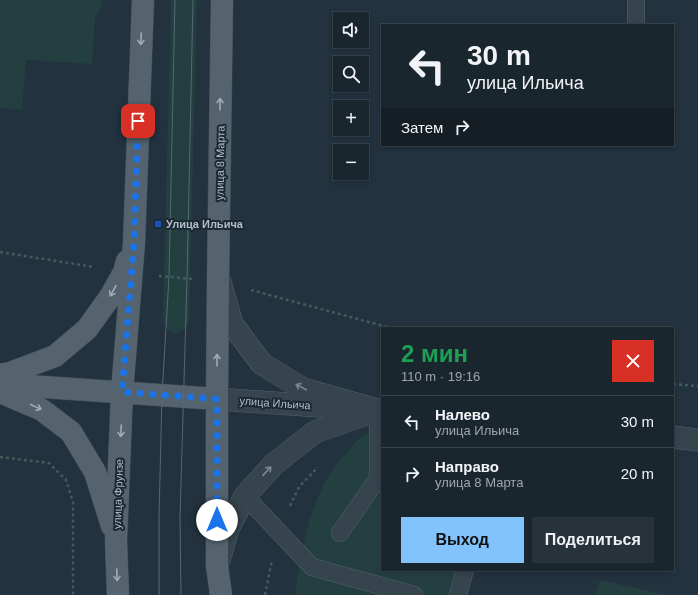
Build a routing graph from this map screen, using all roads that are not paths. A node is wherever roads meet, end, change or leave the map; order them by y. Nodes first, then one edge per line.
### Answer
1 (143, 0) edge
2 (222, 0) edge
3 (636, 0) edge
4 (636, 24) edge
5 (134, 243) junction
6 (218, 272) junction
7 (0, 375) edge
8 (0, 384) edge
9 (0, 392) edge
10 (122, 392) junction
11 (217, 399) junction
12 (380, 410) edge
13 (674, 437) edge
14 (698, 440) edge
15 (380, 479) edge
16 (244, 496) junction
17 (340, 533) dead end
18 (116, 541) junction
19 (217, 566) junction
20 (465, 571) edge
21 (417, 592) edge
22 (118, 595) edge
23 (221, 595) edge
24 (458, 595) edge

1 -> 5 main road
6 -> 2 main road, улица 8 Марта
3 - 4 lane
5 -> 7 main road
5 - 10 main road
11 -> 6 main road, улица 8 Марта
12 -> 6 street
8 - 10 main road, улица Ильича
9 -> 18 main road
10 - 11 main road, улица Ильича
10 -> 18 main road, улица Фрунзе
11 - 12 street, улица Ильича
11 - 19 main road
12 - 15 lane
16 -> 12 street
13 - 14 street
15 - 17 lane
16 - 19 street
16 - 21 lane
18 -> 22 main road, улица Фрунзе
19 - 23 main road
20 - 24 lane

